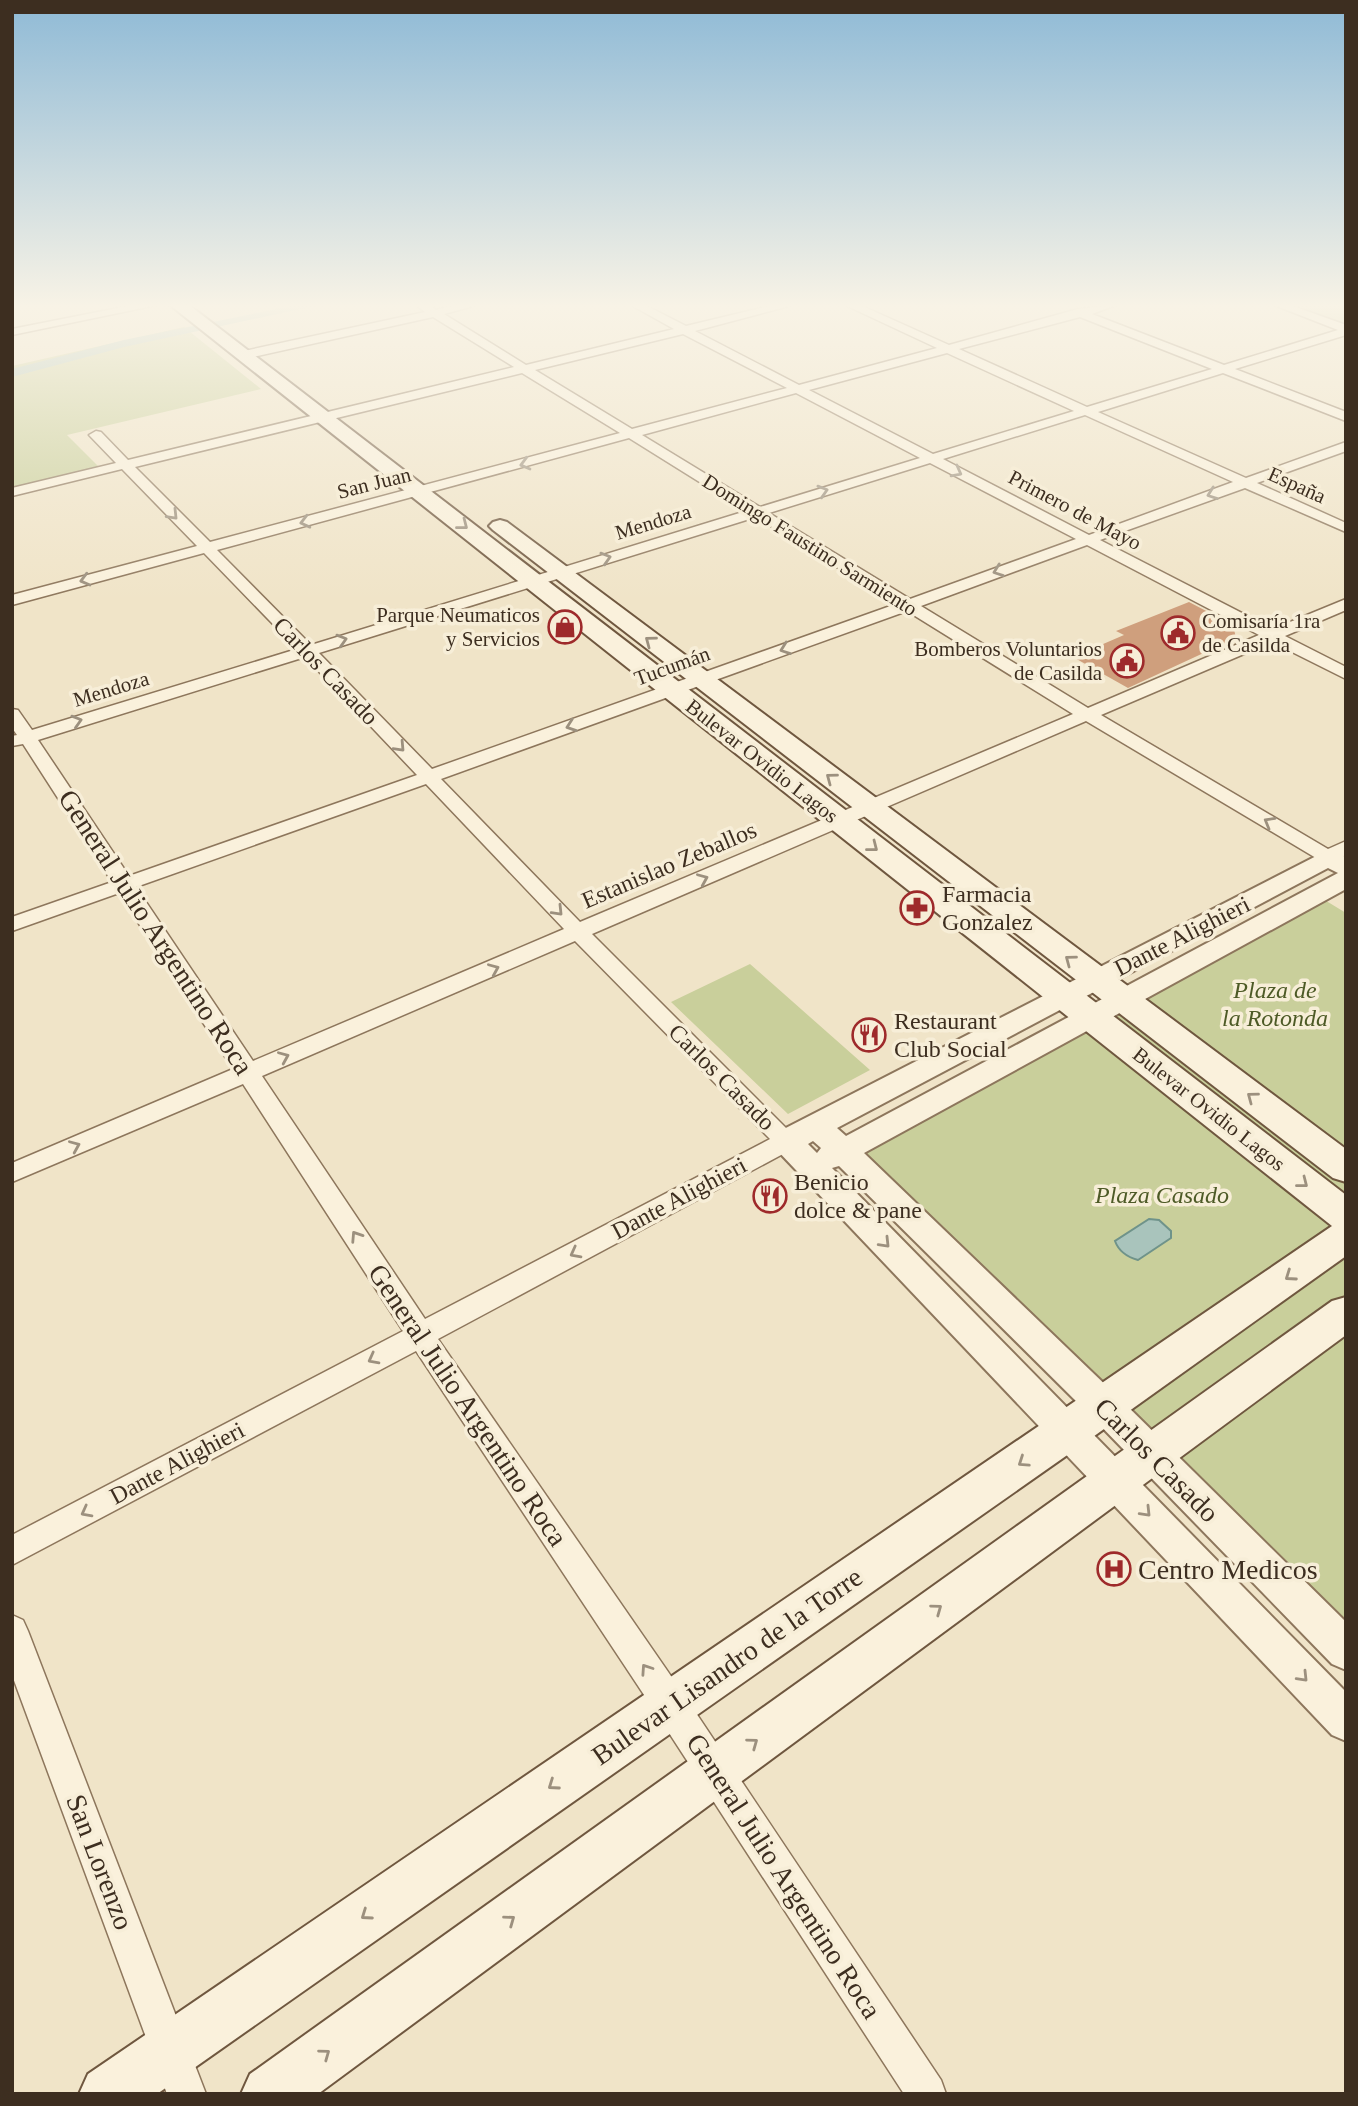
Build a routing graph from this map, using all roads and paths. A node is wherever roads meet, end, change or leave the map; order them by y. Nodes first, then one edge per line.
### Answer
1 (321, 403) edge
2 (380, 403) edge
3 (580, 403) edge
4 (750, 403) edge
5 (825, 403) edge
6 (1069, 403) edge
7 (1106, 403) edge
8 (1311, 403) edge
9 (1084, 410) junction
10 (335, 414) junction
11 (1346, 417) edge
12 (96, 435) dead end
13 (632, 435) junction
14 (1346, 446) edge
15 (930, 458) junction
16 (126, 465) junction
17 (1244, 482) junction
18 (434, 489) junction
19 (12, 492) edge
20 (757, 512) junction
21 (1346, 528) edge
22 (1085, 540) junction
23 (205, 548) junction
24 (561, 572) junction
25 (533, 581) junction
26 (12, 600) edge
27 (905, 604) junction
28 (1346, 604) edge
29 (1271, 635) junction
30 (309, 651) junction
31 (1346, 674) edge
32 (701, 680) junction
33 (672, 691) junction
34 (1086, 715) junction
35 (17, 731) edge
36 (428, 776) junction
37 (870, 807) junction
38 (839, 820) junction
39 (1336, 872) edge
40 (123, 885) junction
41 (12, 924) edge
42 (579, 933) junction
43 (1097, 980) junction
44 (1065, 996) junction
45 (1125, 1000) junction
46 (1091, 1017) junction
47 (248, 1072) junction
48 (802, 1133) junction
49 (844, 1150) junction
50 (811, 1167) junction
51 (1346, 1168) edge
52 (12, 1173) edge
53 (1346, 1216) edge
54 (1346, 1236) edge
55 (1346, 1313) edge
56 (420, 1334) junction
57 (1086, 1419) junction
58 (1133, 1468) junction
59 (12, 1551) edge
60 (12, 1631) edge
61 (1346, 1650) edge
62 (670, 1704) junction
63 (1346, 1721) edge
64 (714, 1771) junction
65 (171, 2050) junction
66 (108, 2094) edge
67 (187, 2094) edge
68 (270, 2094) edge
69 (927, 2094) edge

1 - 10 main road, Bulevar Ovidio Lagos
2 - 10 street
3 - 13 street, Domingo Faustino Sarmiento
4 - 13 street, San Juan
5 - 15 street, Primero de Mayo
6 - 9 street, España
7 - 9 street, Mendoza
8 - 11 street
9 - 15 street, Mendoza
9 - 17 street, España
10 - 16 street
10 - 18 main road, Bulevar Ovidio Lagos
12 - 16 street, Carlos Casado
13 -> 18 street, San Juan
13 - 20 street, Domingo Faustino Sarmiento
14 - 17 street, Tucumán
20 -> 15 street, Mendoza
15 -> 22 street, Primero de Mayo
16 - 19 street
16 -> 23 street, Carlos Casado
17 - 21 street, España
17 -> 22 street, Tucumán
18 -> 23 street, San Juan
18 - 24 main road, Bulevar Ovidio Lagos
18 -> 25 main road, Bulevar Ovidio Lagos
24 -> 20 street, Mendoza
20 - 27 street, Domingo Faustino Sarmiento
22 -> 27 street, Tucumán
22 - 29 street, Primero de Mayo
23 -> 26 street, San Juan
23 - 30 street, Carlos Casado
24 - 25 street, Mendoza
32 -> 24 main road, Bulevar Ovidio Lagos
30 -> 25 street, Mendoza
25 - 33 main road, Bulevar Ovidio Lagos
27 -> 32 street, Tucumán
27 - 34 street, Domingo Faustino Sarmiento
28 - 29 street, Estanislao Zeballos
29 - 31 street, Primero de Mayo
29 - 34 street, Estanislao Zeballos
35 -> 30 street, Mendoza
30 -> 36 street, Carlos Casado
32 - 33 street, Tucumán
37 -> 32 main road, Bulevar Ovidio Lagos
33 -> 36 street, Tucumán
33 - 38 main road, Bulevar Ovidio Lagos
34 - 37 street, Estanislao Zeballos
39 -> 34 street, Domingo Faustino Sarmiento
35 - 40 street, General Julio Argentino Roca
36 - 40 street, Tucumán
36 -> 42 street, Carlos Casado
37 - 38 street, Estanislao Zeballos
43 -> 37 main road, Bulevar Ovidio Lagos
42 -> 38 street, Estanislao Zeballos
38 -> 44 main road, Bulevar Ovidio Lagos
39 - 43 street, Dante Alighieri
39 - 45 street, Dante Alighieri
40 - 41 street, Tucumán
40 - 47 street, General Julio Argentino Roca
47 -> 42 street, Estanislao Zeballos
42 - 48 street, Carlos Casado
43 - 44 street, Dante Alighieri
43 - 45 main road, Bulevar Ovidio Lagos
44 - 46 main road, Bulevar Ovidio Lagos
44 - 48 street, Dante Alighieri
45 - 46 street, Dante Alighieri
51 -> 45 main road, Bulevar Ovidio Lagos
46 - 49 street, Dante Alighieri
46 -> 53 main road, Bulevar Ovidio Lagos
52 -> 47 street, Estanislao Zeballos
56 -> 47 street, General Julio Argentino Roca
48 - 49 street, Carlos Casado
48 - 50 street, Carlos Casado
48 -> 56 street, Dante Alighieri
49 - 50 street, Dante Alighieri
49 - 57 street, Carlos Casado
50 -> 57 street, Carlos Casado
54 -> 57 main road, Bulevar Lisandro de la Torre
55 - 58 main road
56 -> 59 street, Dante Alighieri
62 -> 56 street, General Julio Argentino Roca
57 - 58 street, Carlos Casado
57 -> 62 main road, Bulevar Lisandro de la Torre
58 - 61 street, Carlos Casado
58 -> 63 street, Carlos Casado
64 -> 58 main road
60 - 65 street, San Lorenzo
62 - 64 street, General Julio Argentino Roca
62 -> 65 main road, Bulevar Lisandro de la Torre
68 -> 64 main road
64 - 69 street, General Julio Argentino Roca
65 - 66 main road, Bulevar Lisandro de la Torre
65 - 67 street, San Lorenzo

